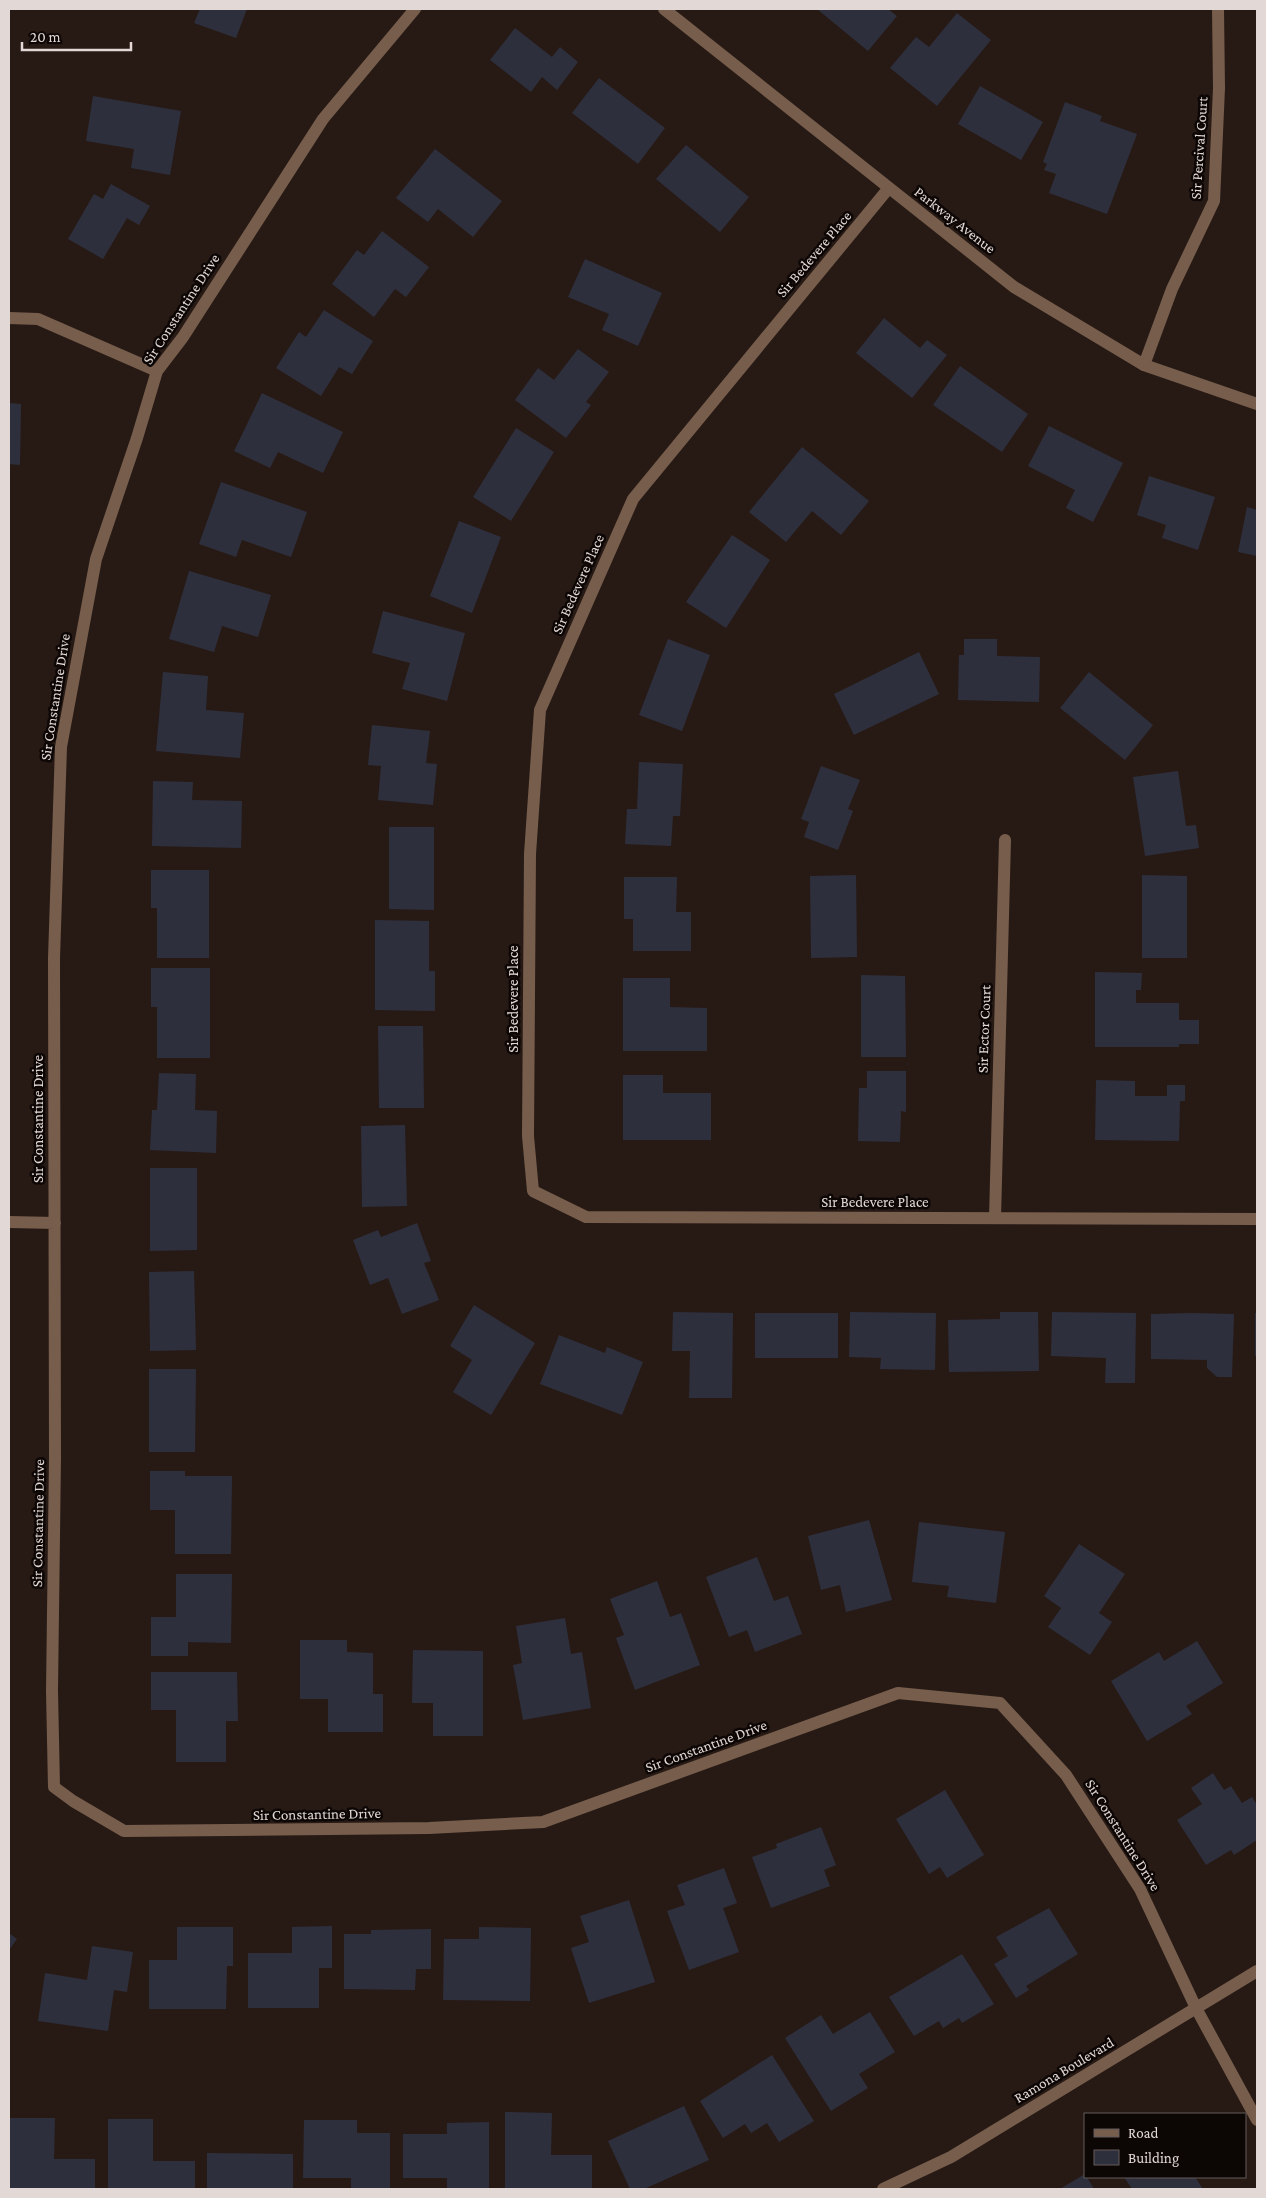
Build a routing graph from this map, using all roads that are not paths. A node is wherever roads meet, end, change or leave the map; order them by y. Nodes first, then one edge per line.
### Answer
1 (415, 9) edge
2 (664, 9) edge
3 (1218, 9) edge
4 (888, 189) junction
5 (9, 318) edge
6 (1144, 365) junction
7 (157, 371) junction
8 (1257, 404) edge
9 (1005, 840) dead end
10 (995, 1218) junction
11 (1257, 1219) edge
12 (9, 1222) edge
13 (55, 1223) junction
14 (1257, 1971) edge
15 (1196, 2008) junction
16 (1257, 2120) edge
17 (882, 2189) edge

1 - 7 street, Sir Constantine Drive
2 - 4 street, Parkway Avenue
3 - 6 street, Sir Percival Court
4 - 6 street, Parkway Avenue
4 - 10 street, Sir Bedevere Place
5 - 7 street
6 - 8 street, Parkway Avenue
7 - 13 street, Sir Constantine Drive
9 - 10 street, Sir Ector Court
10 - 11 street, Sir Bedevere Place
12 - 13 street
13 - 15 street, Sir Constantine Drive
14 - 15 street, Ramona Boulevard
15 - 16 street
15 - 17 street, Ramona Boulevard

